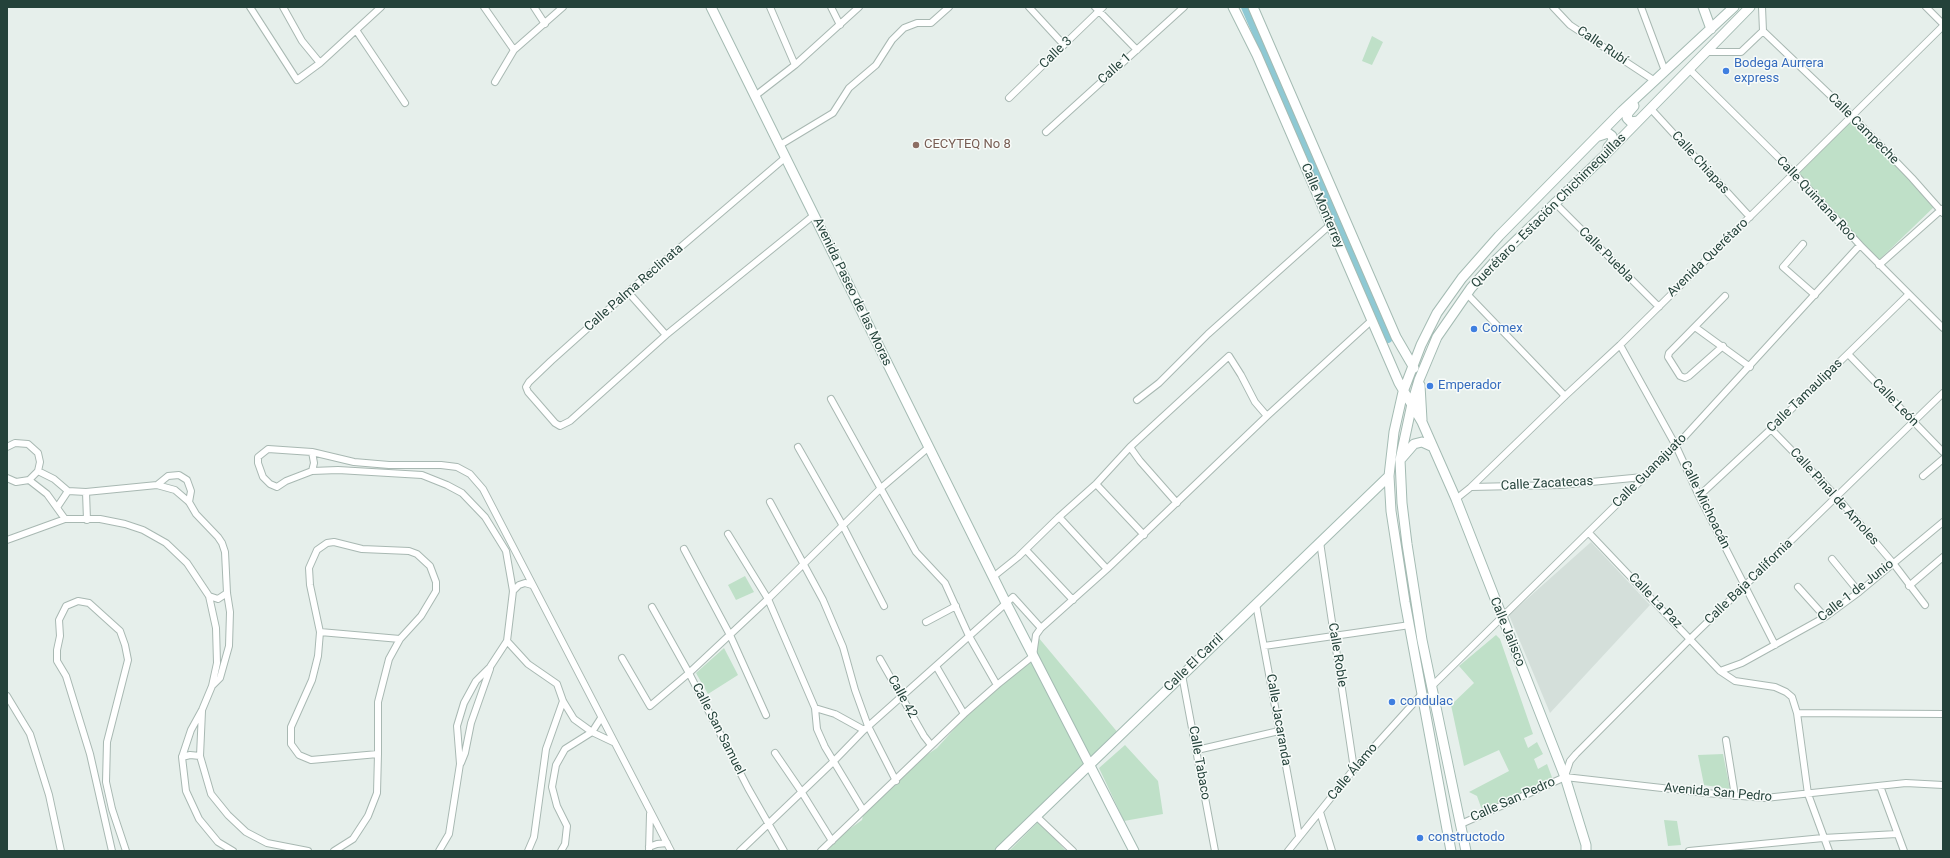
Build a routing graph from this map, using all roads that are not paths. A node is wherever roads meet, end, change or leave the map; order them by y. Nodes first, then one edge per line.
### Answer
1 (250, 7) edge
2 (284, 7) edge
3 (381, 7) edge
4 (484, 7) edge
5 (534, 7) edge
6 (563, 7) edge
7 (711, 7) edge
8 (770, 7) edge
9 (831, 7) edge
10 (859, 7) edge
11 (949, 7) edge
12 (1029, 7) edge
13 (1184, 7) edge
14 (1233, 7) edge
15 (1253, 7) edge
16 (1553, 7) edge
17 (1641, 7) edge
18 (1703, 7) edge
19 (1734, 7) edge
20 (1750, 7) edge
21 (1762, 7) edge
22 (1926, 7) edge
23 (1099, 8) edge
24 (545, 24) junction
25 (840, 25) junction
26 (1943, 25) edge
27 (1711, 29) junction
28 (356, 30) junction
29 (1763, 31) junction
30 (1064, 45) junction
31 (514, 50) junction
32 (1137, 50) junction
33 (1688, 50) junction
34 (1705, 52) junction
35 (320, 63) junction
36 (795, 66) junction
37 (1689, 69) junction
38 (1665, 71) junction
39 (1655, 81) junction
40 (495, 82) dead end
41 (755, 96) junction
42 (1009, 98) dead end
43 (406, 103) dead end
44 (1651, 109) junction
45 (1852, 116) junction
46 (1638, 121) junction
47 (1046, 132) dead end
48 (1597, 137) junction
49 (780, 145) junction
50 (786, 157) junction
51 (1603, 157) junction
52 (1794, 173) junction
53 (1554, 202) junction
54 (1942, 211) edge
55 (814, 215) junction
56 (1750, 217) junction
57 (1330, 225) junction
58 (1803, 244) dead end
59 (1860, 246) junction
60 (1880, 265) junction
61 (628, 292) junction
62 (1467, 294) junction
63 (1909, 294) junction
64 (1815, 295) junction
65 (1725, 296) dead end
66 (1659, 307) junction
67 (1371, 321) junction
68 (1695, 327) junction
69 (1943, 328) edge
70 (666, 336) junction
71 (1396, 337) junction
72 (1380, 340) junction
73 (1421, 345) junction
74 (1620, 345) junction
75 (1723, 346) junction
76 (1405, 349) junction
77 (1848, 354) junction
78 (1413, 365) junction
79 (1750, 368) junction
80 (1420, 380) junction
81 (1403, 392) junction
82 (1943, 393) edge
83 (1565, 396) junction
84 (831, 399) dead end
85 (1137, 400) dead end
86 (1412, 404) junction
87 (1268, 416) junction
88 (1422, 422) junction
89 (1913, 422) junction
90 (1771, 430) junction
91 (1676, 446) junction
92 (7, 447) edge
93 (798, 447) dead end
94 (929, 447) junction
95 (1130, 447) junction
96 (1433, 447) junction
97 (312, 452) junction
98 (1943, 452) edge
99 (1943, 459) edge
100 (1400, 460) junction
101 (38, 471) junction
102 (312, 471) junction
103 (1389, 476) junction
104 (1923, 476) dead end
105 (1643, 477) junction
106 (8, 480) edge
107 (29, 480) junction
108 (1096, 484) junction
109 (157, 485) junction
110 (1471, 487) junction
111 (881, 488) junction
112 (68, 491) junction
113 (86, 492) junction
114 (1699, 496) junction
115 (1837, 497) junction
116 (1456, 499) junction
117 (189, 502) junction
118 (770, 502) dead end
119 (1178, 503) junction
120 (58, 506) junction
121 (1059, 517) junction
122 (65, 519) junction
123 (87, 520) junction
124 (1943, 522) edge
125 (843, 526) junction
126 (1589, 533) junction
127 (728, 534) dead end
128 (1144, 535) junction
129 (7, 540) edge
130 (1320, 542) junction
131 (684, 549) dead end
132 (1026, 550) junction
133 (1943, 557) edge
134 (1832, 559) dead end
135 (1893, 563) junction
136 (804, 564) junction
137 (1107, 569) junction
138 (993, 577) junction
139 (532, 585) junction
140 (1746, 586) junction
141 (1798, 586) dead end
142 (1909, 586) junction
143 (513, 591) junction
144 (1859, 592) junction
145 (226, 593) junction
146 (209, 596) junction
147 (768, 599) junction
148 (1073, 600) junction
149 (1006, 603) junction
150 (1256, 604) junction
151 (1925, 605) dead end
152 (884, 606) dead end
153 (956, 606) junction
154 (652, 607) dead end
155 (1825, 617) junction
156 (1501, 618) junction
157 (926, 622) dead end
158 (1410, 625) junction
159 (1041, 628) junction
160 (320, 632) junction
161 (730, 635) junction
162 (1334, 635) junction
163 (969, 636) junction
164 (1691, 638) junction
165 (400, 639) junction
166 (507, 641) junction
167 (1775, 645) junction
168 (1264, 646) junction
169 (1033, 656) junction
170 (622, 658) dead end
171 (880, 659) dead end
172 (936, 666) junction
173 (490, 667) junction
174 (1720, 671) junction
175 (689, 673) junction
176 (1182, 675) junction
177 (997, 685) junction
178 (212, 686) junction
179 (1431, 687) junction
180 (1421, 695) junction
181 (7, 696) edge
182 (901, 697) junction
183 (563, 701) junction
184 (814, 708) junction
185 (202, 710) junction
186 (1797, 713) junction
187 (964, 714) junction
188 (1943, 714) edge
189 (766, 715) dead end
190 (601, 718) junction
191 (866, 728) junction
192 (1279, 731) junction
193 (592, 732) junction
194 (1726, 740) dead end
195 (613, 742) junction
196 (931, 745) junction
197 (1197, 750) junction
198 (775, 753) dead end
199 (378, 754) junction
200 (200, 756) junction
201 (182, 757) junction
202 (833, 762) junction
203 (460, 764) junction
204 (1090, 764) junction
205 (1354, 769) junction
206 (1565, 777) junction
207 (896, 781) junction
208 (1943, 785) edge
209 (1880, 786) junction
210 (801, 791) junction
211 (1808, 794) junction
212 (1735, 796) junction
213 (863, 810) junction
214 (650, 812) junction
215 (1320, 812) junction
216 (1036, 816) junction
217 (768, 824) junction
218 (1461, 824) junction
219 (1897, 834) junction
220 (1299, 836) junction
221 (1823, 838) junction
222 (832, 841) junction
223 (667, 843) junction
224 (649, 849) edge
225 (1588, 849) edge
226 (61, 851) edge
227 (112, 851) edge
228 (126, 851) edge
229 (233, 851) edge
230 (308, 851) edge
231 (334, 851) edge
232 (439, 851) edge
233 (528, 851) edge
234 (561, 851) edge
235 (671, 851) edge
236 (740, 851) edge
237 (784, 851) edge
238 (821, 851) edge
239 (1000, 851) edge
240 (1073, 851) edge
241 (1134, 851) edge
242 (1214, 851) edge
243 (1288, 851) edge
244 (1332, 851) edge
245 (1451, 851) edge
246 (1466, 851) edge
247 (1689, 851) edge
248 (1701, 851) edge
249 (1829, 851) edge
250 (1904, 851) edge

1 - 35 street
2 - 35 street
3 - 28 street
4 - 31 street
5 - 24 street
6 - 24 street
7 - 41 main road, Avenida Paseo de las Moras
8 - 36 street
9 - 25 street
10 - 25 street
11 - 49 street
12 - 30 street
13 - 32 street, Calle 1
14 - 57 main road, Calle Monterrey
15 - 71 main road, Calle Monterrey
16 - 39 street, Calle Rubí
17 - 38 street
18 - 27 main road
19 - 27 main road, Querétaro - Estación Chichimequillas
20 - 34 main road, Querétaro - Estación Chichimequillas
21 - 29 street
22 - 26 street
23 - 30 street, Calle 3
23 - 32 street
24 - 31 street
25 - 36 street
26 - 45 street, Avenida Querétaro
27 - 33 main road, Querétaro - Estación Chichimequillas
28 - 35 street
28 - 43 street
29 - 34 street
29 - 45 street, Calle Campeche
30 - 42 street, Calle 3
31 - 40 street
32 - 47 street, Calle 1
33 - 38 main road, Querétaro - Estación Chichimequillas
33 - 46 main road
34 - 37 main road, Querétaro - Estación Chichimequillas
36 - 41 street
37 - 44 main road, Querétaro - Estación Chichimequillas
37 - 52 street, Calle Quintana Roo
38 - 39 main road, Querétaro - Estación Chichimequillas
39 - 48 main road, Querétaro - Estación Chichimequillas
41 - 49 main road, Avenida Paseo de las Moras
44 - 46 main road, Querétaro - Estación Chichimequillas
44 - 56 street, Calle Chiapas
45 - 52 street, Avenida Querétaro
45 - 54 street, Calle Campeche
46 - 51 main road, Querétaro - Estación Chichimequillas
48 - 51 main road
48 - 73 main road, Querétaro - Estación Chichimequillas
49 - 50 main road, Avenida Paseo de las Moras
50 - 55 main road, Avenida Paseo de las Moras
50 - 61 street, Calle Palma Reclinata
51 - 53 main road, Querétaro - Estación Chichimequillas
52 - 56 street, Avenida Querétaro
52 - 59 street, Calle Quintana Roo
53 - 62 main road, Querétaro - Estación Chichimequillas
53 - 66 street, Calle Puebla
54 - 60 street
55 - 70 street
55 - 94 main road, Avenida Paseo de las Moras
56 - 66 street, Avenida Querétaro
57 - 67 main road, Calle Monterrey
57 - 85 street
58 - 64 street
59 - 60 street, Calle Quintana Roo
59 - 64 street, Calle Guanajuato
60 - 63 street, Calle Quintana Roo
61 - 70 street
61 - 70 street, Calle Palma Reclinata
62 - 80 main road, Querétaro - Estación Chichimequillas
62 - 83 street
63 - 69 street, Calle Quintana Roo
63 - 77 street, Calle Tamaulipas
64 - 79 street, Calle Guanajuato
65 - 68 street
66 - 74 street, Avenida Querétaro
67 - 72 main road, Calle Monterrey
67 - 87 street
68 - 75 street
68 - 75 street
71 - 72 main road
71 - 76 main road, Calle Monterrey
72 - 81 main road, Calle Monterrey
73 - 76 main road
73 - 78 main road, Querétaro - Estación Chichimequillas
74 - 83 street, Avenida Querétaro
74 - 91 street, Calle Michoacán
75 - 79 street
76 - 78 main road, Calle Monterrey
77 - 89 street, Calle León
77 - 90 street, Calle Tamaulipas
78 - 80 main road, Calle Monterrey
78 - 81 main road, Querétaro - Estación Chichimequillas
79 - 91 street, Calle Guanajuato
80 - 86 main road, Querétaro - Estación Chichimequillas
80 - 88 main road, Calle Jalisco
81 - 86 main road, Calle Monterrey
81 - 103 main road, Querétaro - Estación Chichimequillas
82 - 89 street, Calle Baja California
83 - 110 street, Avenida Querétaro
84 - 111 street
86 - 88 main road, Calle Jalisco
86 - 100 main road, Querétaro - Estación Chichimequillas
87 - 95 street
87 - 119 street
88 - 96 main road, Calle Jalisco
89 - 98 street, Calle León
89 - 115 street, Calle Baja California
90 - 114 street, Calle Tamaulipas
90 - 115 street, Calle Pinal de Amoles
91 - 105 street, Calle Guanajuato
91 - 114 street, Calle Michoacán
92 - 101 street
93 - 125 street
94 - 111 street
94 - 138 main road, Avenida Paseo de las Moras
95 - 108 street
95 - 119 street
96 - 100 main road
96 - 116 main road, Calle Jalisco
97 - 102 street
97 - 102 street
97 - 139 street
99 - 104 street
100 - 179 main road, Querétaro - Estación Chichimequillas
101 - 107 street
101 - 112 street
102 - 143 street
103 - 130 main road, Calle El Carril
103 - 158 main road, Querétaro - Estación Chichimequillas
105 - 110 street, Calle Zacatecas
105 - 126 street, Calle Guanajuato
106 - 107 street
107 - 120 street
108 - 121 street
108 - 128 street
109 - 113 street
109 - 117 street
109 - 117 street
110 - 116 street
111 - 125 street
111 - 153 street
112 - 113 street
112 - 120 street
113 - 123 street
114 - 140 street, Calle Michoacán
115 - 135 street, Calle Pinal de Amoles
115 - 140 street, Calle Baja California
116 - 156 main road, Calle Jalisco
117 - 145 street
118 - 136 street
119 - 128 street
120 - 122 street
121 - 132 street
121 - 137 street
122 - 123 street
122 - 129 street
123 - 146 street
124 - 135 street, Calle 1 de Junio
125 - 136 street
125 - 152 street
126 - 156 street, Calle Guanajuato
126 - 164 street, Calle La Paz
127 - 147 street
128 - 137 street
130 - 150 main road, Calle El Carril
130 - 162 street, Calle Roble
131 - 161 street
132 - 138 street
132 - 148 street
133 - 142 street
134 - 144 street
135 - 142 street, Calle Pinal de Amoles
135 - 144 street, Calle 1 de Junio
136 - 147 street
136 - 191 street
137 - 148 street
138 - 149 main road, Avenida Paseo de las Moras
139 - 143 street
139 - 190 street
140 - 164 street, Calle Baja California
140 - 167 street, Calle Michoacán
141 - 155 street
142 - 151 street, Calle Pinal de Amoles
143 - 166 street
144 - 155 street, Calle 1 de Junio
145 - 146 street
145 - 178 street
146 - 178 street
147 - 161 street
147 - 184 street
148 - 159 street
149 - 159 street
149 - 163 street
149 - 169 main road, Avenida Paseo de las Moras
150 - 168 street, Calle Jacaranda
150 - 176 main road, Calle El Carril
153 - 157 street
153 - 163 street
154 - 175 street, Calle San Samuel
155 - 167 street, Calle 1 de Junio
156 - 179 street, Calle Guanajuato
156 - 206 main road, Calle Jalisco
158 - 162 street
158 - 180 main road, Querétaro - Estación Chichimequillas
159 - 169 street
160 - 165 street
160 - 165 street
160 - 199 street
161 - 175 street
161 - 189 street
162 - 168 street
162 - 205 street, Calle Roble
163 - 172 street
163 - 177 street
164 - 174 street, Calle La Paz
164 - 206 street, Calle Baja California
165 - 199 street
166 - 173 street
166 - 183 street
167 - 174 street, Calle 1 de Junio
168 - 192 street, Calle Jacaranda
169 - 177 street
169 - 204 main road, Avenida Paseo de las Moras
170 - 175 street
171 - 182 street, Calle 42
172 - 182 street
172 - 187 street
173 - 203 street
173 - 203 street
174 - 186 street
175 - 217 street, Calle San Samuel
176 - 197 street, Calle Tabaco
176 - 204 main road, Calle El Carril
177 - 187 street
178 - 185 street
179 - 218 main road, Querétaro - Estación Chichimequillas
180 - 205 street, Calle Álamo
180 - 245 main road, Querétaro - Estación Chichimequillas
181 - 226 street
182 - 191 street
182 - 196 street, Calle 42
183 - 193 street
183 - 233 street
184 - 191 street
184 - 202 street
185 - 200 street
185 - 201 street
186 - 188 street
186 - 211 street
187 - 196 street
190 - 193 street
190 - 195 street
191 - 202 street
191 - 207 street
192 - 197 street
192 - 220 street, Calle Jacaranda
193 - 195 street
193 - 234 street
194 - 212 street
195 - 214 street
196 - 207 street
197 - 242 street, Calle Tabaco
198 - 210 street
199 - 231 street
200 - 201 street
200 - 230 street
201 - 229 street
202 - 210 street
202 - 213 street
203 - 232 street
204 - 216 main road, Calle El Carril
204 - 241 main road, Avenida Paseo de las Moras
205 - 215 street, Calle Álamo
206 - 212 street, Avenida San Pedro
206 - 218 street, Calle San Pedro
206 - 225 main road, Calle Jalisco
207 - 213 street
208 - 209 street, Avenida San Pedro
209 - 211 street, Avenida San Pedro
209 - 219 street
210 - 217 street
210 - 222 street
211 - 212 street, Avenida San Pedro
211 - 221 street
213 - 222 street
214 - 223 street
214 - 224 street
215 - 220 street, Calle Álamo
215 - 244 street
216 - 239 main road, Calle El Carril
216 - 240 street
217 - 236 street
217 - 237 street, Calle San Samuel
218 - 246 main road, Querétaro - Estación Chichimequillas
219 - 221 street
219 - 250 street
220 - 243 street, Calle Álamo
221 - 248 street
221 - 249 street
222 - 238 street
223 - 224 street
223 - 235 street
227 - 228 street
247 - 248 street

